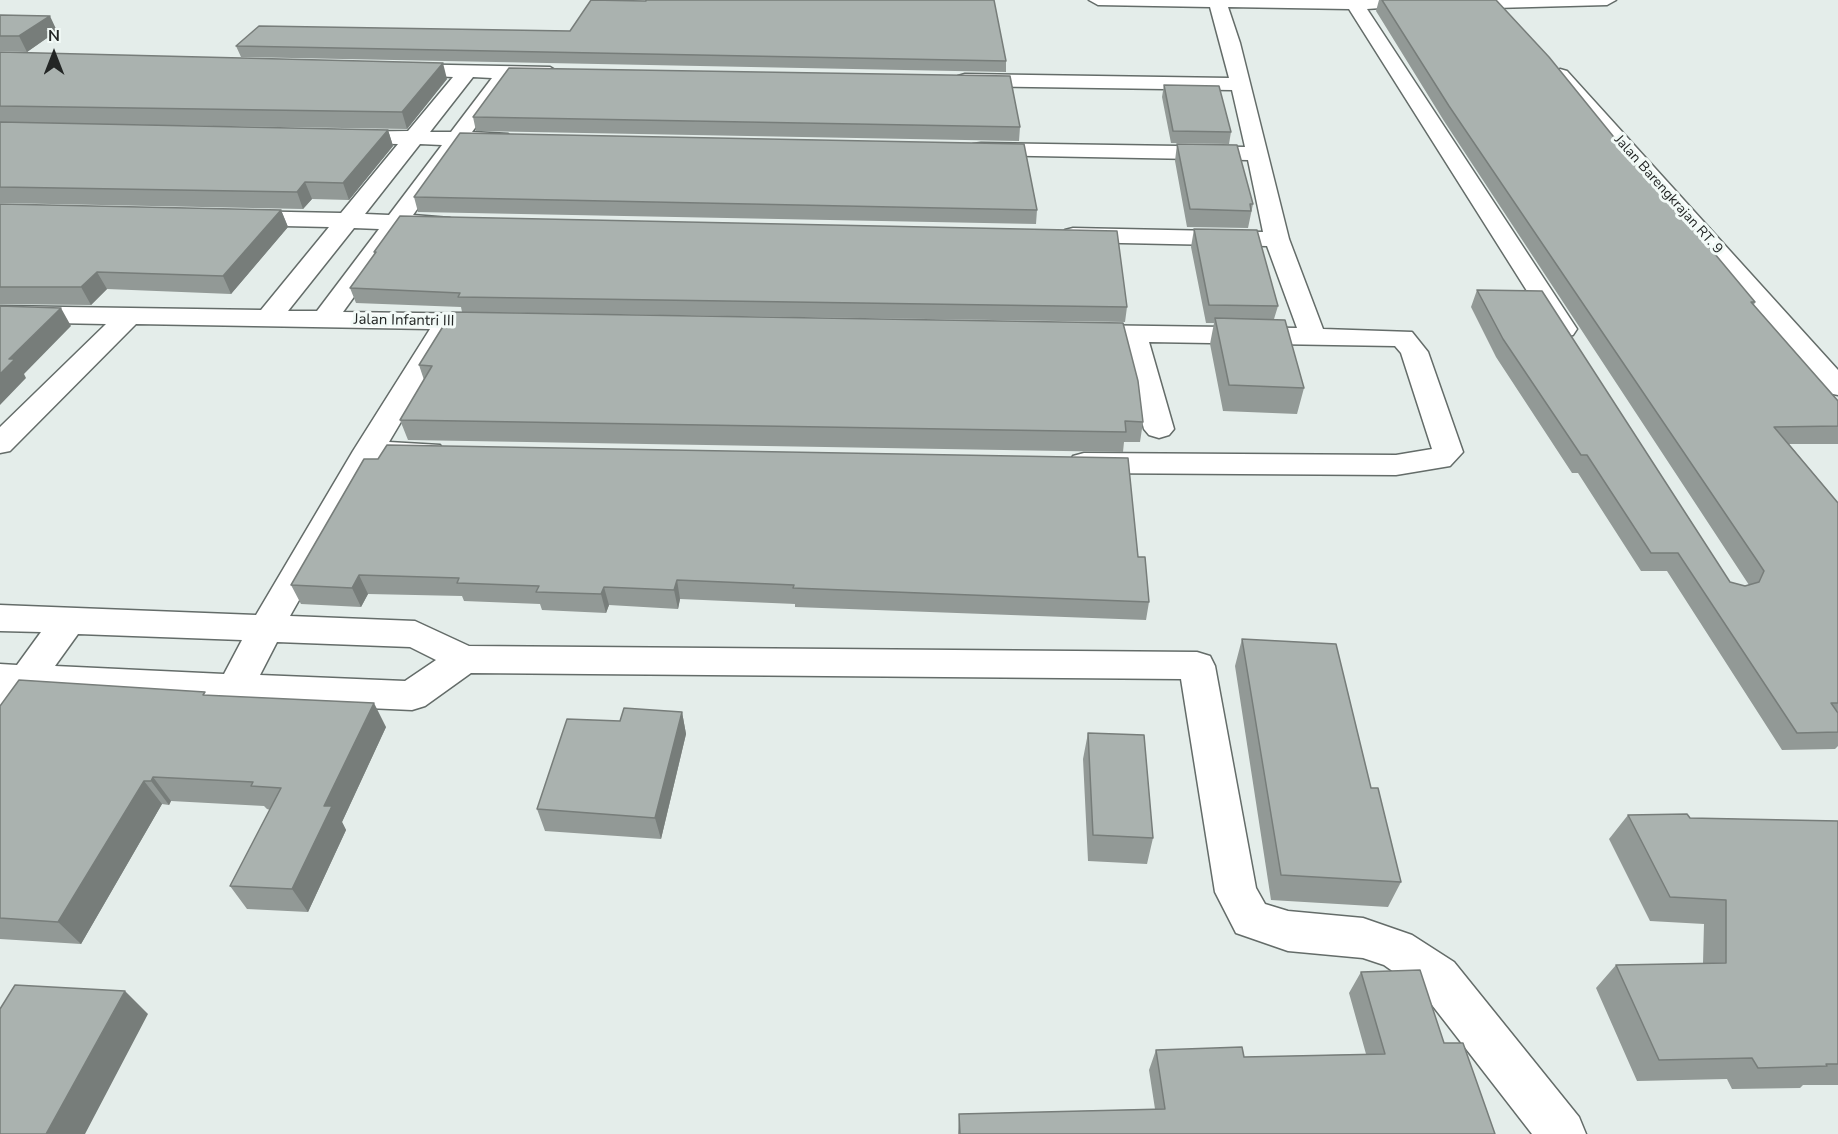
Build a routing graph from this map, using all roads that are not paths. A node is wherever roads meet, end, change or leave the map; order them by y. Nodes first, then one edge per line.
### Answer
1 (1098, 0) edge
2 (1607, 0) edge
3 (1217, 2) junction
4 (1354, 3) junction
5 (1446, 3) edge
6 (1397, 4) edge
7 (1548, 62) edge
8 (383, 69) edge
9 (466, 72) junction
10 (506, 72) junction
11 (565, 73) edge
12 (944, 79) edge
13 (1239, 84) junction
14 (319, 136) edge
15 (413, 138) junction
16 (457, 138) junction
17 (517, 140) edge
18 (959, 148) edge
19 (1258, 154) junction
20 (215, 217) edge
21 (347, 221) junction
22 (396, 222) junction
23 (467, 223) edge
24 (1051, 235) edge
25 (1277, 239) junction
26 (0, 314) edge
27 (129, 316) junction
28 (268, 319) junction
29 (324, 320) junction
30 (448, 322) junction
31 (519, 323) edge
32 (1063, 332) edge
33 (1134, 333) junction
34 (1313, 336) junction
35 (1577, 349) edge
36 (1838, 387) edge
37 (1158, 429) dead end
38 (0, 444) edge
39 (368, 451) junction
40 (451, 452) edge
41 (1056, 463) edge
42 (0, 618) edge
43 (69, 621) junction
44 (265, 628) junction
45 (465, 660) junction
46 (13, 678) edge
47 (235, 688) junction
48 (0, 714) edge
49 (1562, 1134) edge

1 - 3 street
2 - 5 street
3 - 4 street
3 - 13 street
4 - 6 street
4 - 35 street
7 - 36 street, Jalan Barengkrajan RT. 9
8 - 9 street
9 - 10 street
9 - 15 street
10 - 11 street
10 - 16 street
12 - 13 street
13 - 19 street
14 - 15 street
15 - 16 street
15 - 21 street
16 - 17 street
16 - 22 street
18 - 19 street
19 - 25 street
20 - 21 street
21 - 22 street
21 - 28 street
22 - 23 street
22 - 29 street
24 - 25 street
25 - 34 street
26 - 27 street, Jalan Infantri III
27 - 28 street, Jalan Infantri III
27 - 38 street
28 - 29 street, Jalan Infantri III
29 - 30 street, Jalan Infantri III
30 - 31 street, Jalan Infantri III
30 - 39 street
32 - 33 street
33 - 34 street
33 - 37 street
34 - 41 street
39 - 40 street
39 - 44 street
42 - 43 street
43 - 44 street
43 - 46 street
44 - 45 street
44 - 47 street
45 - 47 street
45 - 49 street
46 - 47 street
46 - 48 street

